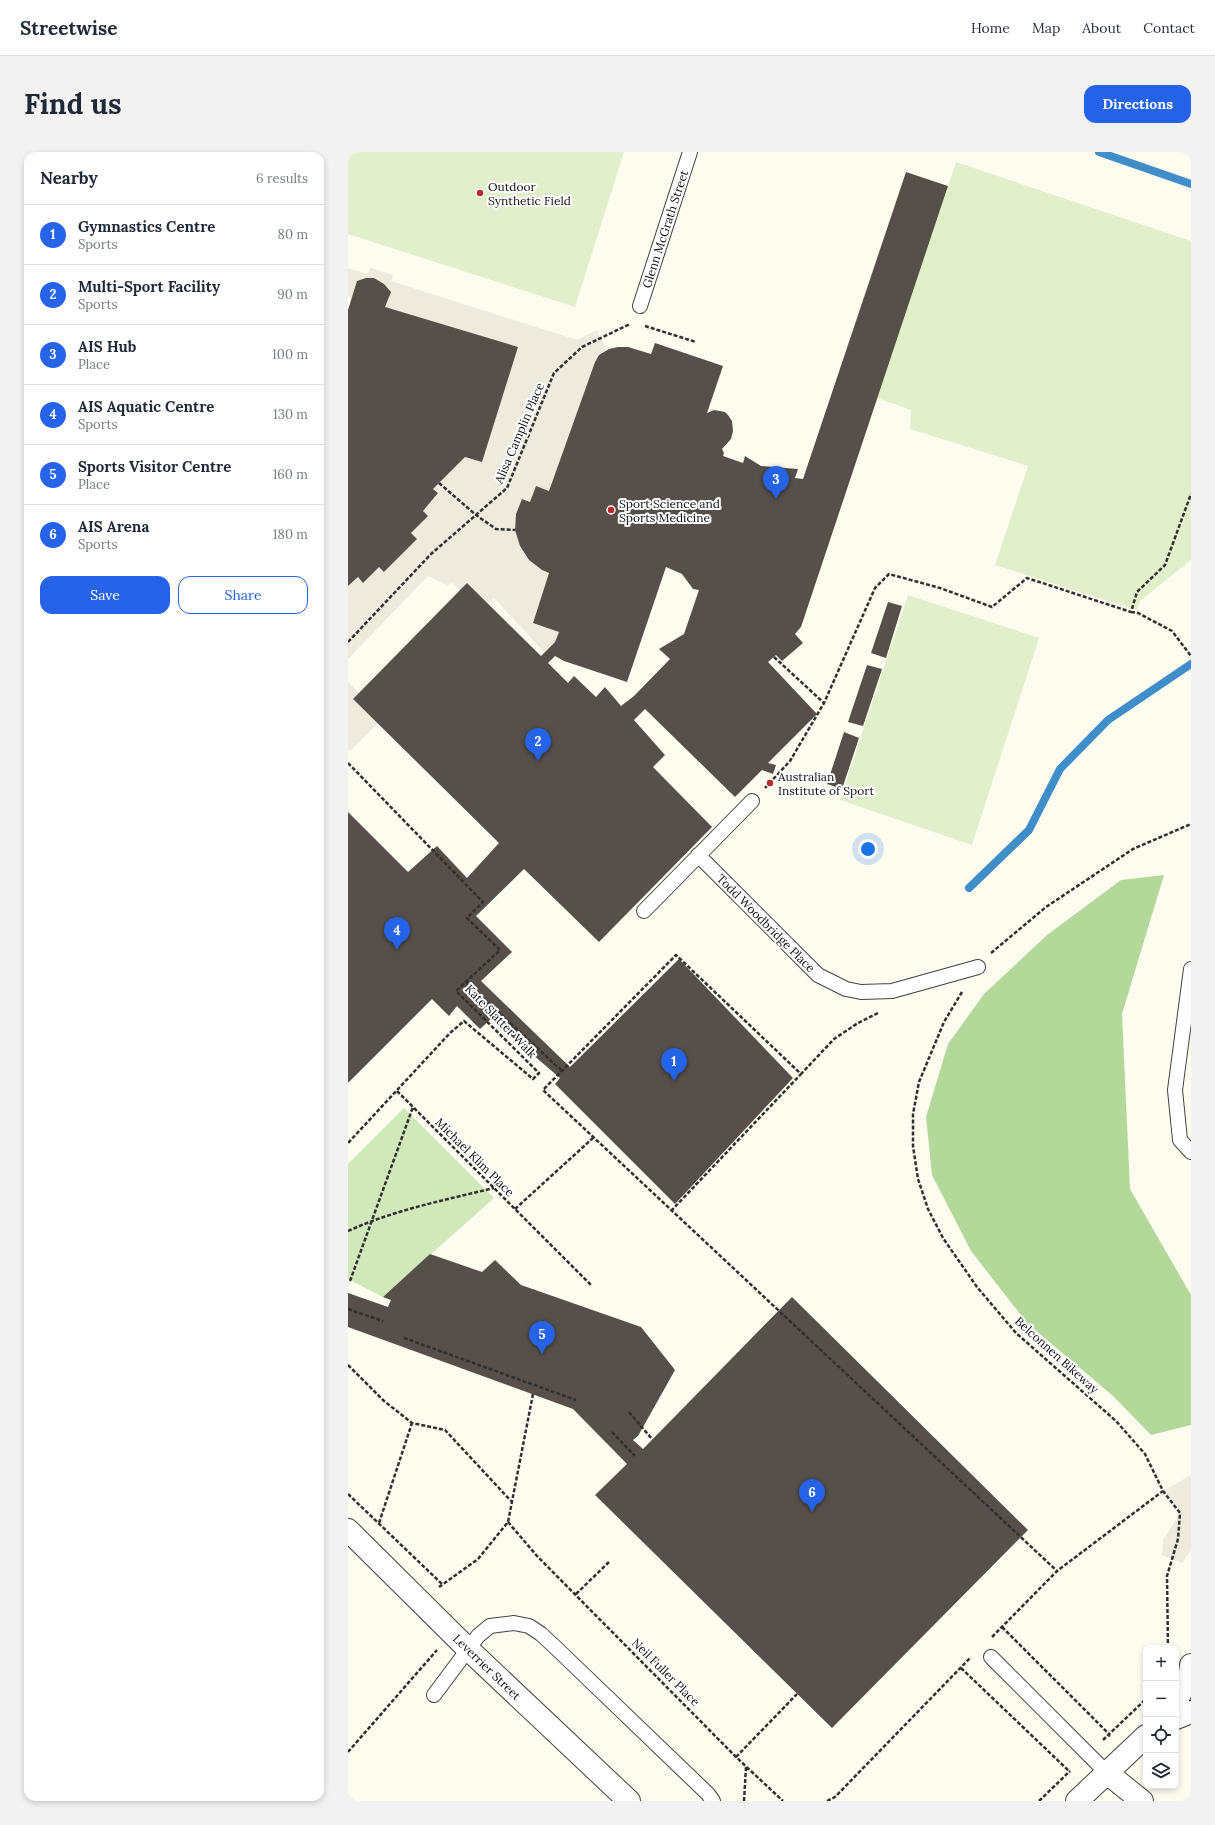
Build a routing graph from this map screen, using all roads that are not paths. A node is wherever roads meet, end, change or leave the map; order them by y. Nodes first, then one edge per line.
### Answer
1 (690, 152) edge
2 (640, 306) road end
3 (752, 801) road end
4 (698, 854) junction
5 (644, 910) dead end
6 (978, 967) road end
7 (1191, 969) edge
8 (1191, 1152) edge
9 (348, 1530) edge
10 (469, 1650) junction
11 (991, 1657) dead end
12 (1191, 1664) edge
13 (434, 1695) dead end
14 (1179, 1696) edge
15 (1191, 1712) edge
16 (1178, 1717) edge
17 (1143, 1739) edge
18 (1107, 1773) junction
19 (629, 1801) edge
20 (713, 1801) edge
21 (1077, 1801) edge
22 (1142, 1801) edge

1 - 2 lane, Glenn McGrath Street
3 - 4 lane
4 - 5 lane
4 - 6 lane, Todd Woodbridge Place
7 - 8 lane
9 - 10 street, Leverrier Street
10 - 13 lane
10 - 19 street, Leverrier Street
10 - 20 lane
11 - 18 lane
12 - 14 street
15 - 16 street
17 - 18 street
18 - 21 street
18 - 22 street

